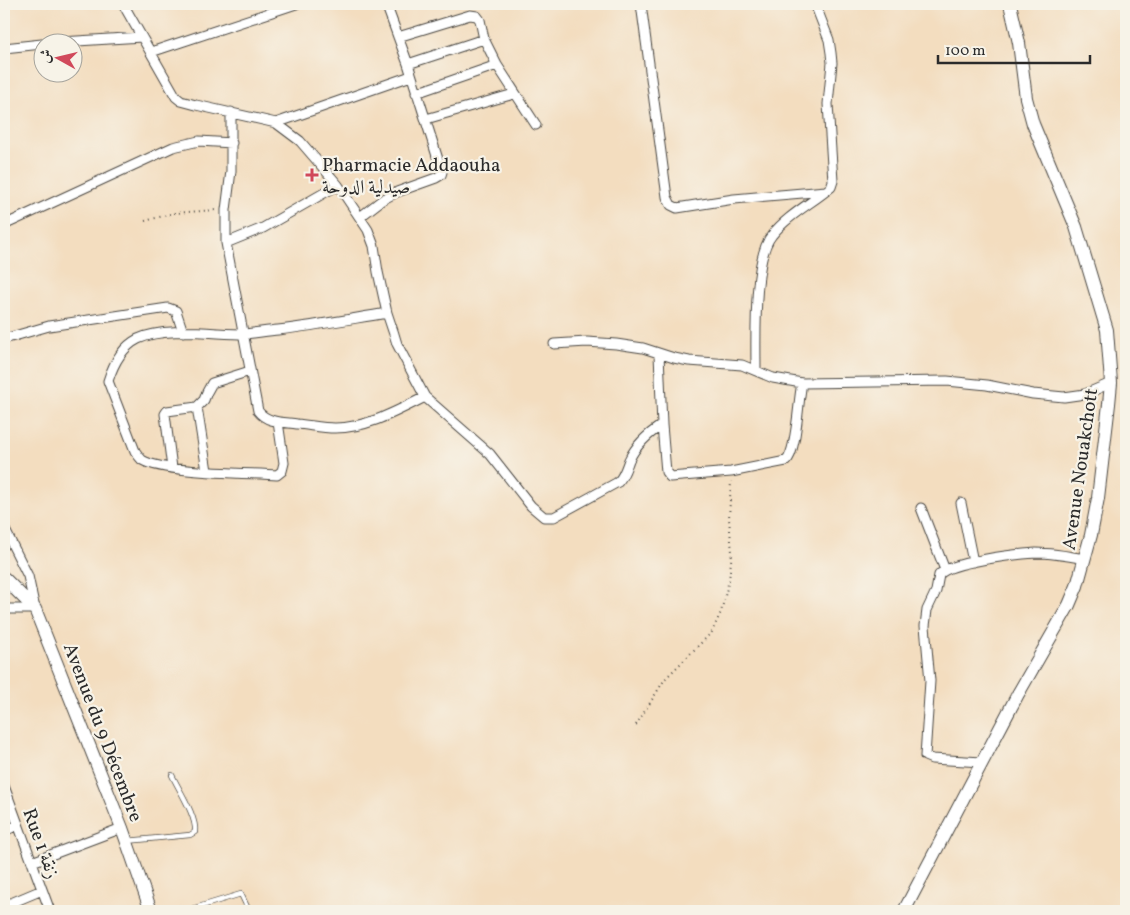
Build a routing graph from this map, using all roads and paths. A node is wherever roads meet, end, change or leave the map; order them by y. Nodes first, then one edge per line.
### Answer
1 (123, 4) edge
2 (296, 4) edge
3 (387, 4) edge
4 (641, 4) edge
5 (815, 4) edge
6 (1010, 4) edge
7 (398, 36) junction
8 (142, 37) junction
9 (484, 40) junction
10 (82, 41) edge
11 (32, 45) edge
12 (4, 48) edge
13 (151, 52) junction
14 (408, 64) junction
15 (496, 65) junction
16 (411, 76) junction
17 (416, 93) junction
18 (514, 94) junction
19 (231, 112) junction
20 (426, 119) junction
21 (276, 123) junction
22 (536, 124) dead end
23 (232, 142) junction
24 (338, 185) junction
25 (827, 190) junction
26 (226, 210) junction
27 (360, 217) junction
28 (145, 221) dead end
29 (4, 225) edge
30 (226, 242) junction
31 (387, 313) junction
32 (183, 332) junction
33 (244, 334) junction
34 (4, 339) edge
35 (554, 344) dead end
36 (659, 354) junction
37 (756, 370) junction
38 (250, 371) junction
39 (802, 383) junction
40 (1111, 383) junction
41 (425, 397) junction
42 (197, 407) junction
43 (278, 422) junction
44 (662, 425) junction
45 (172, 468) junction
46 (207, 470) junction
47 (731, 472) junction
48 (961, 503) dead end
49 (922, 508) dead end
50 (4, 528) edge
51 (1085, 558) junction
52 (974, 562) junction
53 (945, 570) junction
54 (4, 578) edge
55 (35, 608) junction
56 (4, 609) edge
57 (636, 725) dead end
58 (982, 762) junction
59 (172, 775) dead end
60 (4, 786) edge
61 (18, 825) junction
62 (4, 831) edge
63 (124, 835) junction
64 (32, 862) junction
65 (42, 890) junction
66 (4, 906) edge
67 (50, 911) edge
68 (151, 911) edge
69 (185, 911) edge
70 (249, 911) edge
71 (904, 911) edge

1 - 8 street
2 - 13 street
3 - 7 street
4 - 25 street
5 - 25 street
6 - 40 street, Avenue Nouakchott
7 - 9 street
7 - 14 street
8 - 10 street
8 - 13 street
9 - 14 street
9 - 15 street
11 - 12 street
13 - 19 street
14 - 16 street
15 - 17 street
15 - 18 street
16 - 17 street
16 - 21 street
17 - 20 street
18 - 20 street
18 - 22 street
19 - 21 street
19 - 23 street
20 - 27 street
21 - 24 street
23 - 26 street
23 - 29 street
24 - 27 street
24 - 30 street
25 - 37 street
26 - 28 path
26 - 30 street
27 - 31 street
30 - 33 street
31 - 33 street
31 - 41 street
32 - 33 street
32 - 34 street
32 - 45 street
33 - 38 street
35 - 36 street
36 - 37 street
36 - 44 street
37 - 39 street
38 - 42 street
38 - 43 street
39 - 40 street
39 - 47 street
40 - 51 street, Avenue Nouakchott
41 - 43 street
41 - 44 street
42 - 45 street
42 - 46 street
43 - 46 street
44 - 47 street
45 - 46 street
47 - 57 path
48 - 52 street
49 - 53 street
50 - 55 street
51 - 52 street
51 - 58 street, Avenue Nouakchott
52 - 53 street
53 - 58 street
54 - 55 street, Avenue du 9 Décembre
55 - 56 street
55 - 63 street, Avenue du 9 Décembre
58 - 71 street, Avenue Nouakchott
59 - 63 lane
60 - 61 street, Rue 1 زنقة
61 - 62 street
61 - 64 street, Rue 1 زنقة
63 - 64 street
63 - 68 street, Avenue du 9 Décembre
64 - 65 street, Rue 1 زنقة
65 - 66 street
65 - 67 street, Rue 1 زنقة
69 - 70 lane

